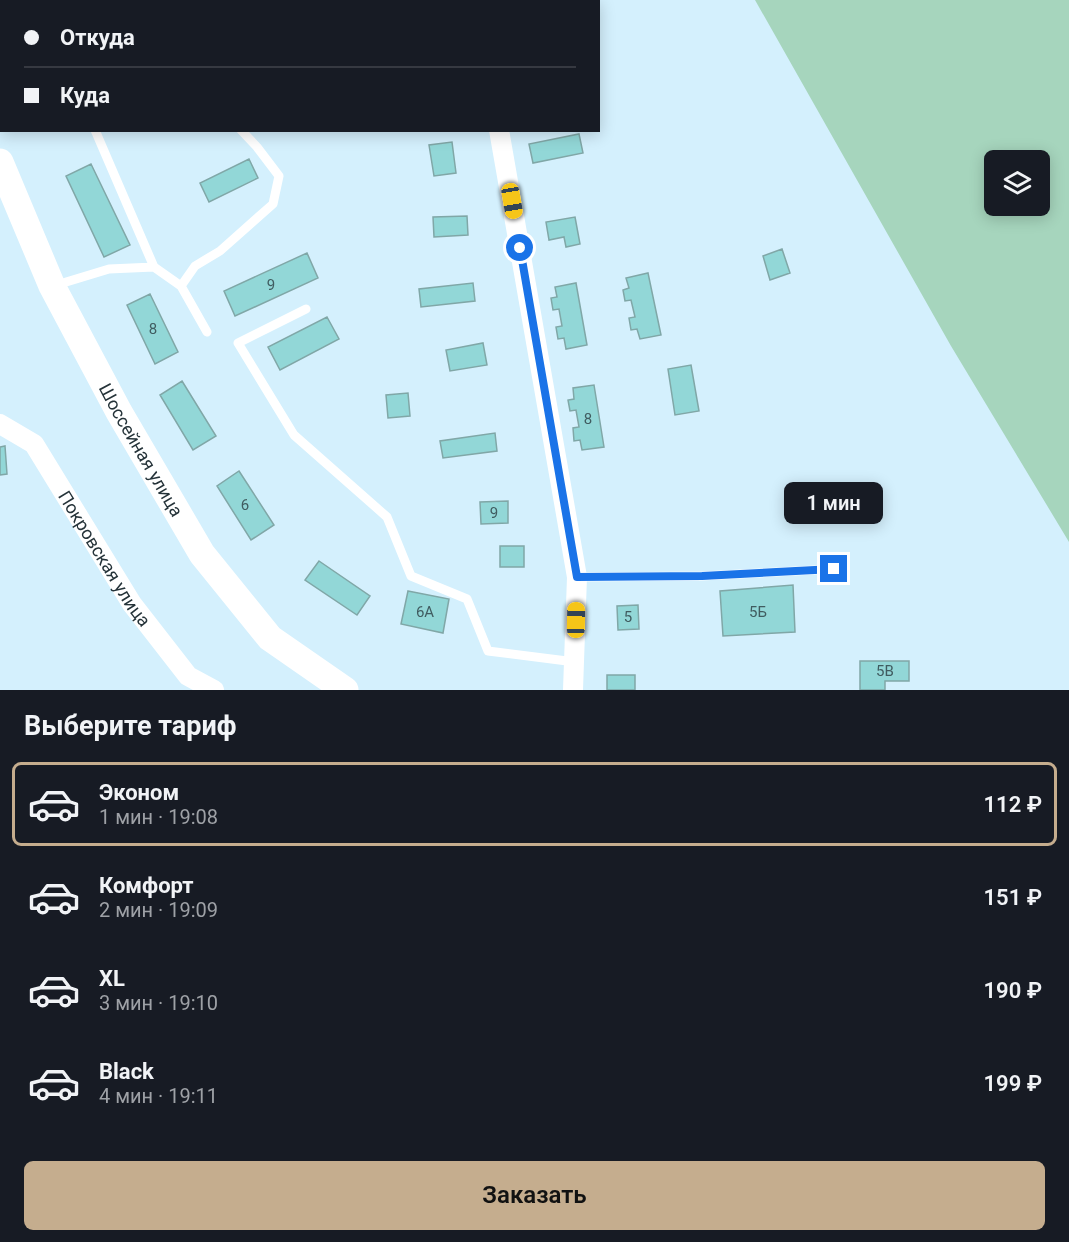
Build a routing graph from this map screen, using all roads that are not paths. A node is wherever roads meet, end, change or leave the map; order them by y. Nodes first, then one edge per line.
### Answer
1 (96, 132) edge
2 (243, 132) edge
3 (499, 132) edge
4 (0, 162) edge
5 (154, 267) junction
6 (181, 285) junction
7 (52, 286) junction
8 (306, 309) dead end
9 (207, 332) dead end
10 (0, 424) edge
11 (834, 569) dead end
12 (577, 577) junction
13 (575, 662) junction
14 (214, 690) edge
15 (345, 690) edge
16 (573, 690) edge

1 - 5 lane
2 - 6 lane
3 - 12 street
4 - 7 main road, Шоссейная улица
5 - 6 lane
5 - 7 lane
6 - 9 lane
7 - 15 main road, Шоссейная улица
8 - 13 lane
10 - 14 street, Покровская улица
11 - 12 lane
12 - 13 street
13 - 16 street

